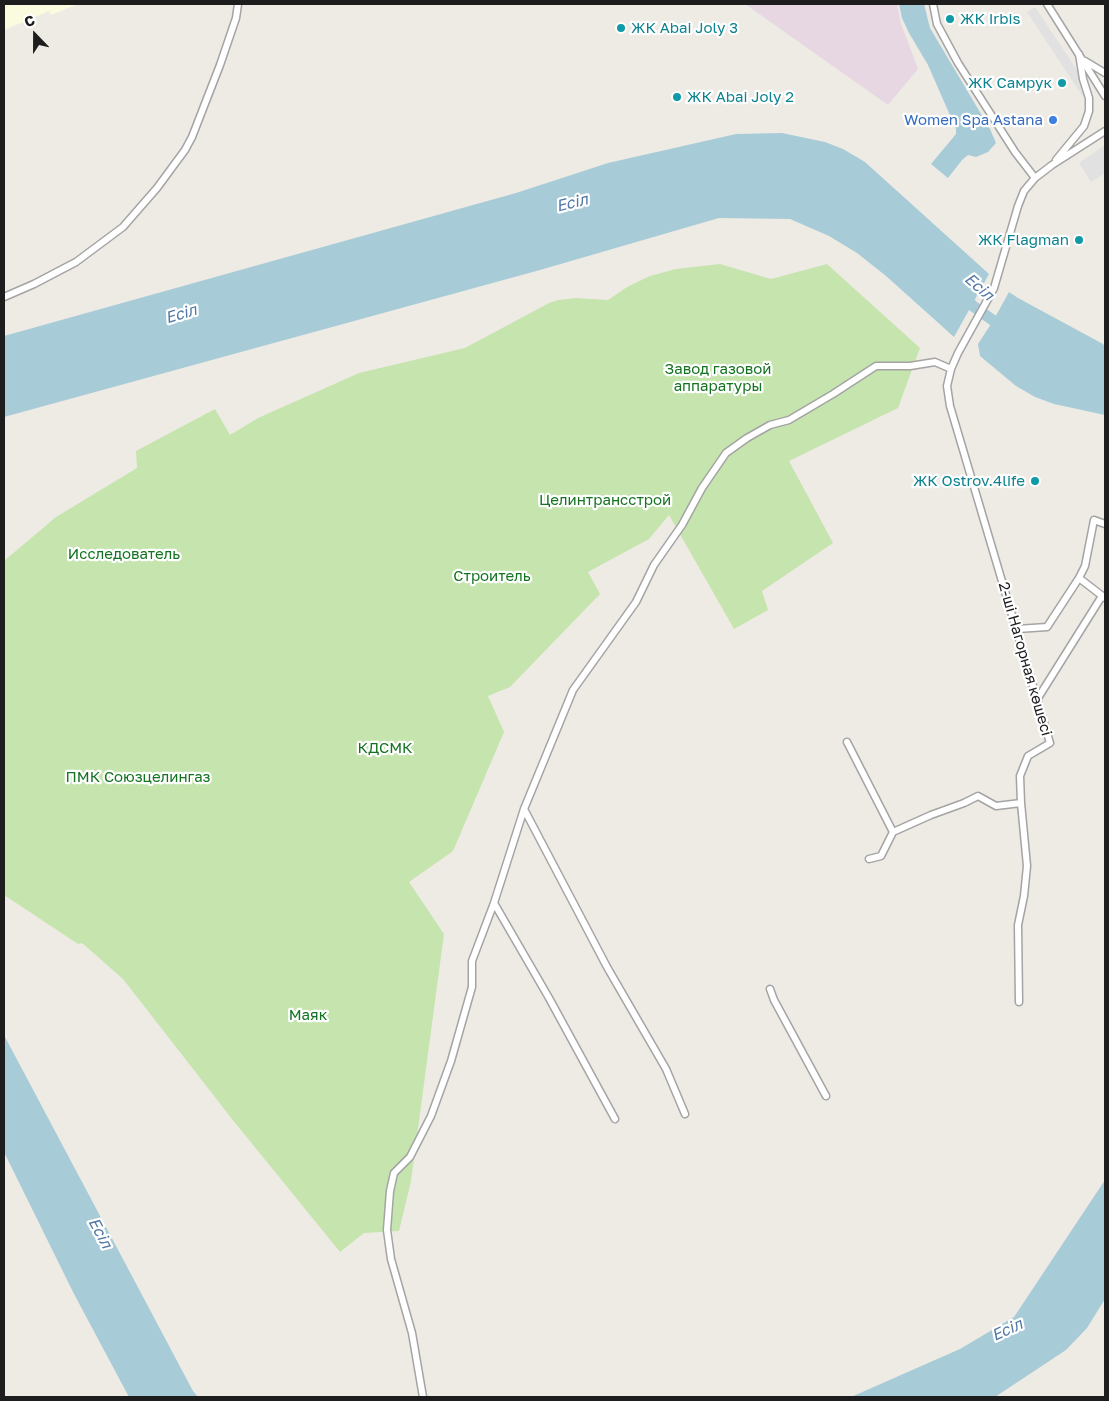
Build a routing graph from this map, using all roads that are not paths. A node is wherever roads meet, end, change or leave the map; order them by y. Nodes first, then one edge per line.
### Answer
1 (238, 4) edge
2 (933, 4) edge
3 (1047, 4) edge
4 (1078, 54) junction
5 (1083, 60) junction
6 (1105, 73) edge
7 (1105, 96) edge
8 (1105, 131) edge
9 (1052, 165) junction
10 (1035, 178) junction
11 (4, 297) edge
12 (951, 369) junction
13 (1105, 524) edge
14 (1079, 578) junction
15 (1104, 597) edge
16 (1017, 629) junction
17 (1038, 698) junction
18 (847, 742) dead end
19 (1021, 803) junction
20 (524, 810) junction
21 (894, 832) junction
22 (869, 859) dead end
23 (494, 903) junction
24 (770, 989) dead end
25 (1019, 1002) dead end
26 (826, 1096) dead end
27 (685, 1114) dead end
28 (615, 1119) dead end
29 (423, 1397) edge

1 - 11 street
2 - 10 street
3 - 4 street
4 - 5 street
4 - 9 street
5 - 6 street
5 - 7 street
8 - 9 street
9 - 10 street, 2-ші Нагорная көшесі
10 - 12 street, 2-ші Нагорная көшесі
12 - 16 street, 2-ші Нагорная көшесі
12 - 20 street
13 - 14 street
14 - 15 street
14 - 16 street
15 - 17 street
16 - 17 street, 2-ші Нагорная көшесі
17 - 19 street, 2-ші Нагорная көшесі
18 - 21 street
19 - 21 street
19 - 25 street, 2-ші Нагорная көшесі
20 - 23 street
20 - 27 street
21 - 22 street
23 - 28 street
23 - 29 street
24 - 26 street

